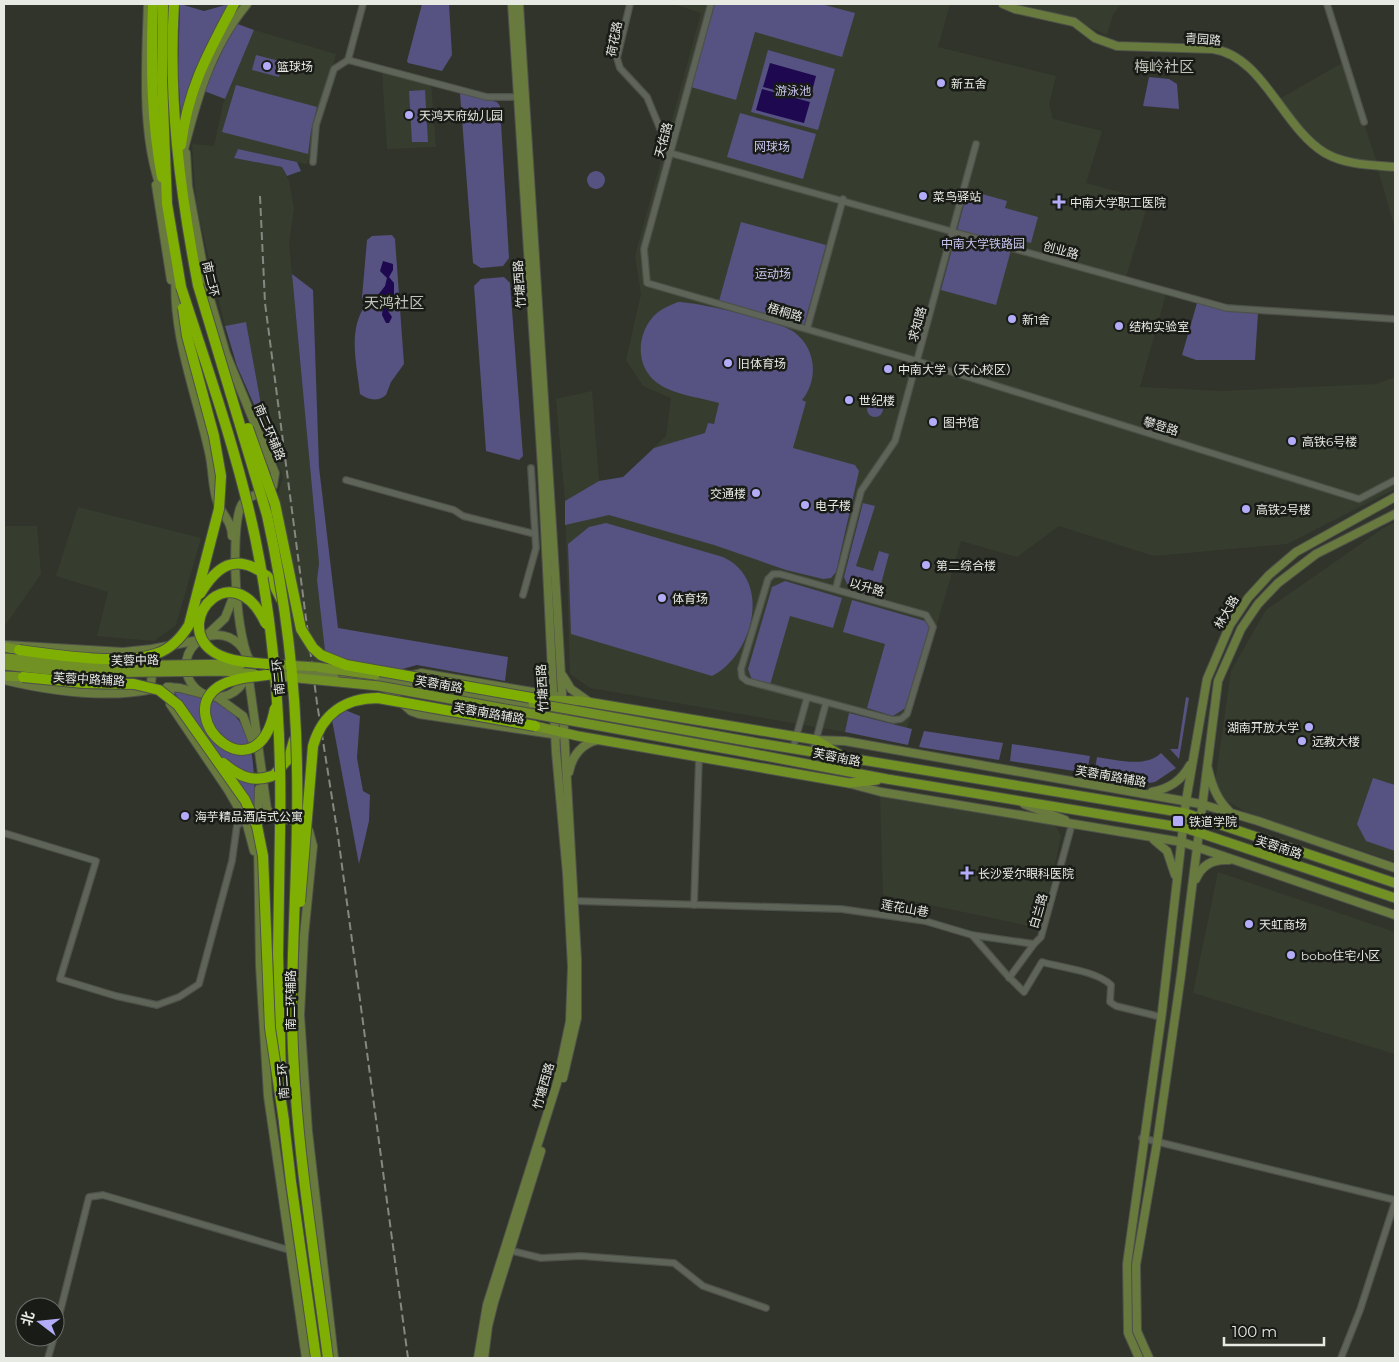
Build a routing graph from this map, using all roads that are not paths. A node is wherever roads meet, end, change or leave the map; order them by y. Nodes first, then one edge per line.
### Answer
1 (148, 4) edge
2 (153, 4) edge
3 (163, 4) edge
4 (174, 4) edge
5 (234, 4) edge
6 (247, 4) edge
7 (363, 4) edge
8 (512, 4) edge
9 (518, 4) edge
10 (630, 4) edge
11 (711, 4) edge
12 (1003, 4) edge
13 (1327, 4) edge
14 (348, 60) junction
15 (518, 97) junction
16 (1364, 122) dead end
17 (186, 139) junction
18 (976, 144) dead end
19 (670, 153) junction
20 (313, 162) dead end
21 (1395, 167) edge
22 (179, 168) junction
23 (154, 171) junction
24 (843, 199) junction
25 (167, 204) junction
26 (953, 231) junction
27 (176, 259) junction
28 (648, 283) joint
29 (181, 287) junction
30 (203, 287) junction
31 (174, 298) junction
32 (1395, 318) edge
33 (806, 329) junction
34 (917, 361) junction
35 (225, 378) junction
36 (530, 468) dead end
37 (346, 480) dead end
38 (1395, 480) edge
39 (1395, 497) edge
40 (1395, 514) edge
41 (535, 534) junction
42 (836, 588) junction
43 (523, 595) dead end
44 (283, 607) junction
45 (194, 609) junction
46 (271, 637) junction
47 (203, 638) junction
48 (4, 646) edge
49 (19, 650) joint
50 (137, 651) junction
51 (4, 658) edge
52 (247, 659) junction
53 (4, 665) edge
54 (264, 669) junction
55 (561, 672) junction
56 (247, 675) junction
57 (334, 675) junction
58 (4, 676) edge
59 (23, 677) joint
60 (4, 680) edge
61 (390, 680) junction
62 (379, 683) junction
63 (170, 687) junction
64 (141, 692) junction
65 (203, 694) junction
66 (217, 697) junction
67 (277, 697) junction
68 (807, 698) junction
69 (555, 700) junction
70 (826, 703) junction
71 (597, 704) junction
72 (535, 726) joint
73 (558, 731) junction
74 (295, 736) junction
75 (796, 737) junction
76 (598, 740) junction
77 (816, 740) junction
78 (793, 748) junction
79 (210, 750) junction
80 (813, 752) junction
81 (843, 756) junction
82 (699, 757) junction
83 (1193, 759) junction
84 (1207, 760) junction
85 (568, 778) junction
86 (887, 779) junction
87 (849, 783) junction
88 (1148, 793) junction
89 (1013, 800) junction
90 (1186, 801) junction
91 (1201, 804) junction
92 (1185, 813) junction
93 (1230, 813) junction
94 (1201, 817) junction
95 (246, 821) junction
96 (1076, 825) junction
97 (1184, 828) junction
98 (1200, 832) junction
99 (4, 833) edge
100 (1146, 836) junction
101 (1182, 842) junction
102 (1198, 847) junction
103 (1235, 860) junction
104 (256, 864) junction
105 (1395, 868) edge
106 (1177, 882) junction
107 (1395, 882) edge
108 (1193, 887) junction
109 (1395, 898) edge
110 (574, 901) junction
111 (694, 905) junction
112 (1395, 915) edge
113 (972, 935) junction
114 (1034, 944) junction
115 (293, 960) junction
116 (1009, 978) junction
117 (1161, 1017) junction
118 (284, 1121) junction
119 (1142, 1138) junction
120 (1157, 1143) junction
121 (1395, 1201) edge
122 (289, 1250) junction
123 (507, 1250) junction
124 (64, 1297) edge
125 (766, 1308) dead end
126 (306, 1358) edge
127 (316, 1358) edge
128 (328, 1358) edge
129 (334, 1358) edge
130 (478, 1358) edge
131 (484, 1358) edge
132 (1139, 1358) edge
133 (1149, 1358) edge
134 (1341, 1358) edge

1 - 23 street
2 - 25 highway
3 - 25 highway
4 - 22 highway, 南二环
5 - 22 highway
6 - 17 street, 南二环辅路
7 - 14 street
8 - 15 street, 竹塘西路
9 - 55 street, 竹塘西路
10 - 19 street, 荷花路
11 - 19 street, 天佑路
12 - 21 street, 青园路
13 - 16 street
14 - 15 street
14 - 20 street
15 - 69 street, 竹塘西路
17 - 22 street, 南二环辅路
17 - 30 street, 南二环辅路
18 - 26 street, 求知路
19 - 24 street, 创业路
19 - 28 street, 天佑路
22 - 30 highway, 南二环
23 - 25 street
23 - 31 street
24 - 26 street, 创业路
24 - 33 street
25 - 27 highway
26 - 32 street, 创业路
26 - 34 street, 求知路
27 - 29 highway
27 - 31 street
28 - 33 street, 梧桐路
29 - 45 highway, bridge
29 - 46 highway, 南二环, bridge
30 - 35 highway, 南二环, bridge
30 - 52 street, 南二环辅路
31 - 47 street
33 - 34 street, 梧桐路
34 - 38 street, 攀登路
34 - 42 street, 求知路
35 - 44 highway, 南二环, bridge
35 - 69 highway, bridge
36 - 41 street
37 - 41 street
39 - 83 street, 林大路
40 - 84 street
41 - 43 street
42 - 68 street, 以升路
42 - 70 street, 以升路
44 - 45 highway, bridge
44 - 74 highway, 南二环, bridge
45 - 49 highway, bridge
46 - 54 highway, bridge
46 - 67 highway, 南二环, bridge
47 - 50 street
47 - 52 street
47 - 65 street
48 - 49 main road
48 - 50 street
50 - 64 street
51 - 54 main road, 芙蓉中路, bridge
52 - 54 street, 芙蓉南路辅路
52 - 56 street
53 - 54 main road, 芙蓉中路, bridge
54 - 56 street, 芙蓉南路辅路
54 - 57 street, 芙蓉南路辅路, bridge
54 - 67 highway, bridge
54 - 78 main road, 芙蓉南路, bridge
54 - 86 main road, 芙蓉南路, bridge
55 - 69 street, 竹塘西路
55 - 71 street
56 - 66 street
56 - 129 street, 南二环辅路
57 - 61 street, 芙蓉南路辅路
57 - 62 street, 芙蓉南路辅路
58 - 59 main road
59 - 79 highway, bridge
60 - 64 street, 芙蓉中路辅路
61 - 69 street, 芙蓉南路辅路
61 - 69 street, 芙蓉南路辅路
62 - 73 street, 芙蓉南路辅路
62 - 73 street, 芙蓉南路辅路
63 - 64 street, 芙蓉中路辅路
63 - 65 street, 芙蓉中路辅路
63 - 95 street
65 - 66 street
66 - 104 street
67 - 118 highway, 南二环, bridge
68 - 70 street, 以升路
68 - 75 street
69 - 71 main road
69 - 73 street, 竹塘西路
69 - 73 street, 竹塘西路
70 - 77 street
71 - 75 main road
72 - 73 main road
72 - 115 highway, bridge
73 - 76 main road
73 - 85 street, 竹塘西路
73 - 123 street, 竹塘西路
74 - 79 highway, bridge
74 - 115 highway, 南二环, bridge
75 - 77 main road
75 - 78 street
76 - 82 main road
76 - 85 street
77 - 80 street
77 - 81 main road
77 - 88 street, 芙蓉南路辅路
78 - 80 main road, 芙蓉南路
79 - 118 highway, bridge
80 - 81 main road, 芙蓉南路
81 - 92 main road, 芙蓉南路
82 - 87 main road
82 - 111 street
83 - 88 street
83 - 90 street, 林大路
84 - 91 street
84 - 93 street
85 - 110 street, 竹塘西路
86 - 87 main road
86 - 89 main road, 芙蓉南路
87 - 96 street
88 - 90 street, 芙蓉南路辅路
89 - 96 street
89 - 97 main road, 芙蓉南路
90 - 91 street, 芙蓉南路辅路
90 - 92 street, 林大路
91 - 93 street, 芙蓉南路辅路
91 - 94 street
92 - 94 main road, 芙蓉南路
92 - 97 street, 林大路
93 - 105 street, 芙蓉南路辅路
94 - 98 street
94 - 107 main road, 芙蓉南路
95 - 99 street
95 - 104 street
96 - 100 street
96 - 114 street, 白兰路
97 - 98 main road, 芙蓉南路
97 - 101 street, 林大路
98 - 102 street
98 - 109 main road, 芙蓉南路
100 - 101 street
100 - 106 street
101 - 102 street
101 - 106 street, 林大路
102 - 103 street
102 - 108 street
103 - 108 street
103 - 112 street
104 - 122 street
106 - 117 street, 林大路
108 - 120 street
110 - 111 street, 莲花山巷
110 - 123 street, 竹塘西路
111 - 113 street, 莲花山巷
113 - 114 street, 莲花山巷
113 - 116 street
114 - 116 street, 白兰路
115 - 128 highway, 南二环, bridge
116 - 117 street
117 - 119 street, 林大路
118 - 127 highway, 南二环
119 - 120 street
119 - 132 street, 林大路
120 - 121 street
120 - 133 street
121 - 134 street
122 - 124 street
122 - 126 street
123 - 125 street
123 - 130 street, 竹塘西路
123 - 131 street, 竹塘西路

